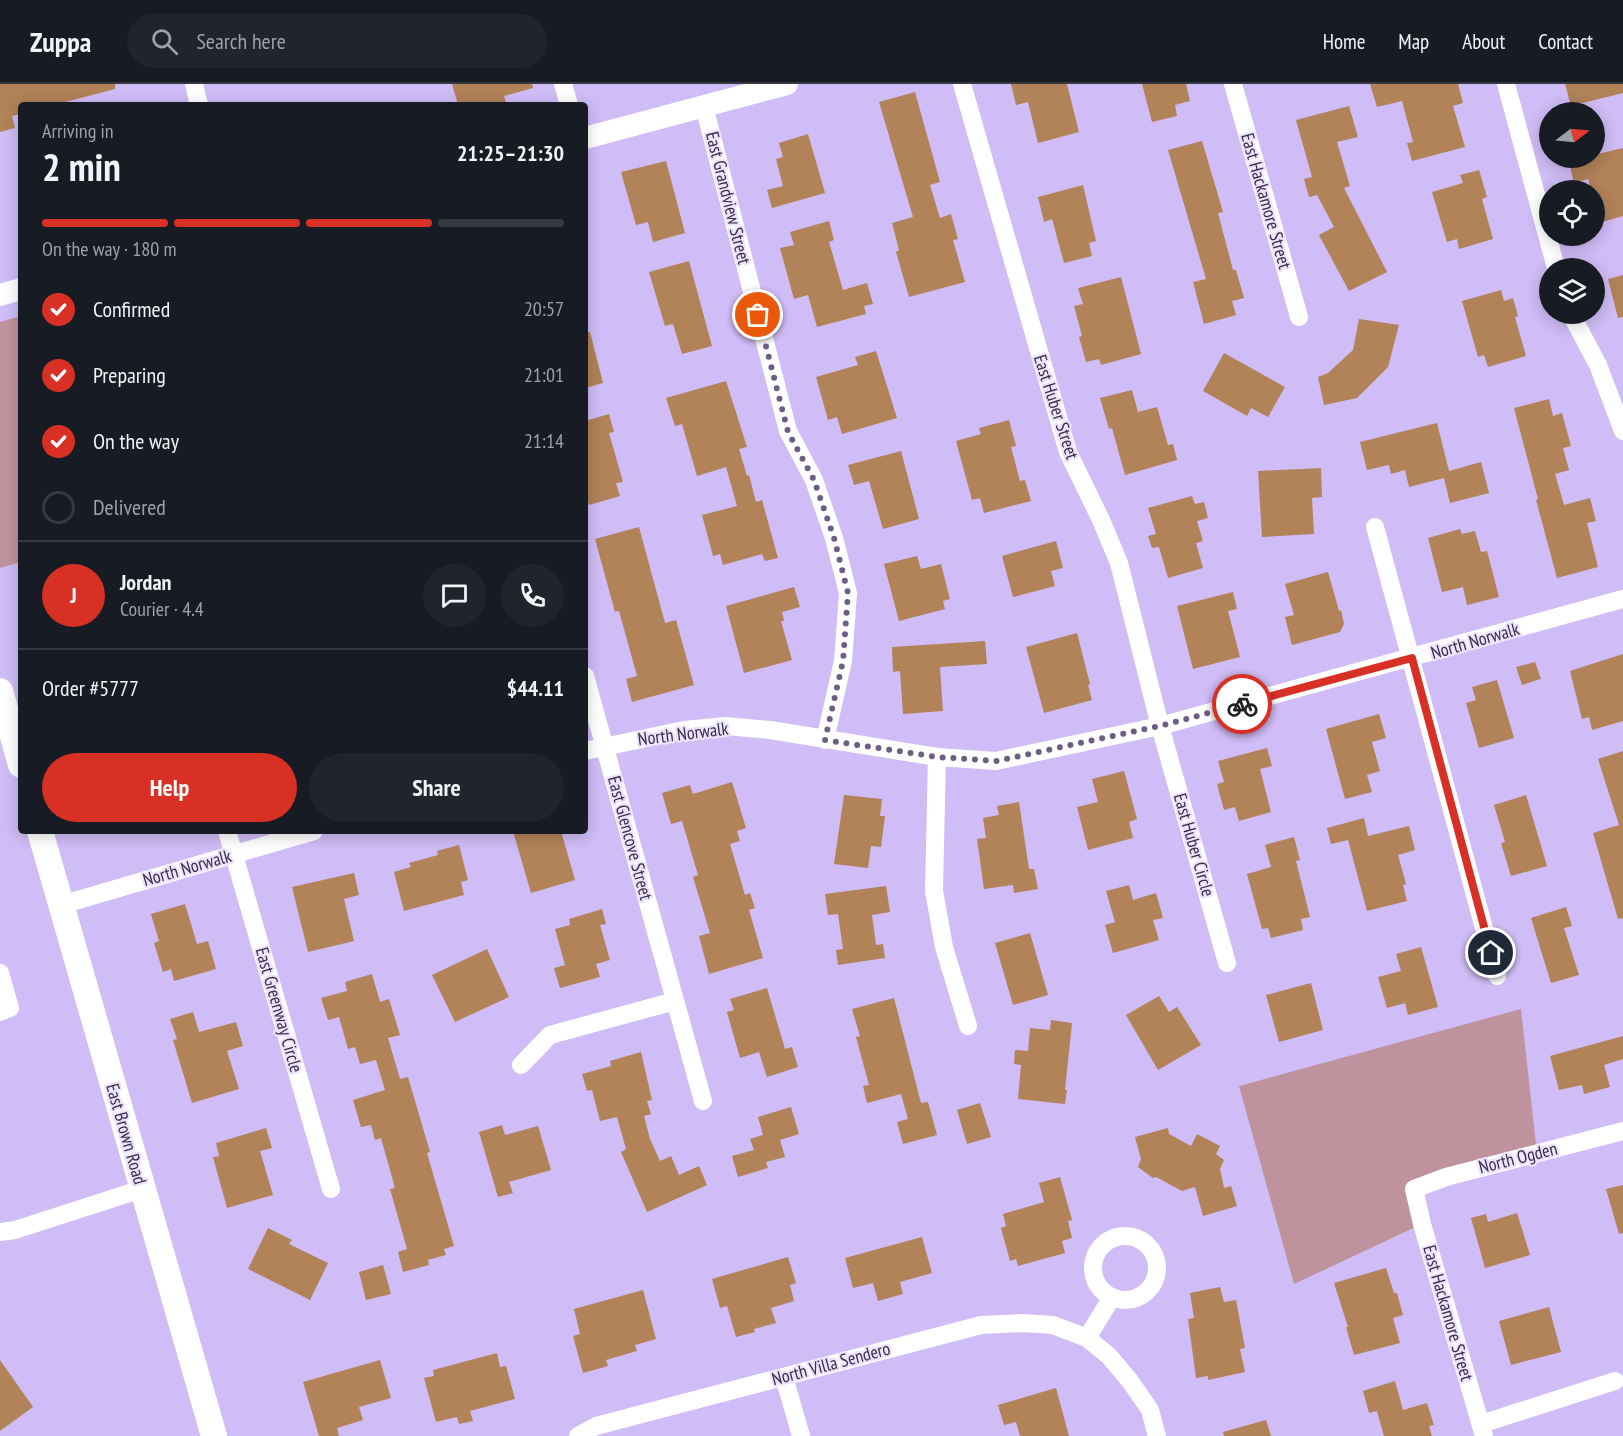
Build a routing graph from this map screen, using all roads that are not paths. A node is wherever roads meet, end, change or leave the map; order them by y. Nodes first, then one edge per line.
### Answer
1 (194, 84) edge
2 (563, 84) edge
3 (787, 84) edge
4 (962, 84) edge
5 (1233, 84) edge
6 (1506, 84) edge
7 (198, 102) edge
8 (568, 102) edge
9 (704, 106) junction
10 (588, 137) edge
11 (1553, 258) edge
12 (18, 290) edge
13 (0, 295) edge
14 (1299, 317) dead end
15 (1576, 324) edge
16 (1623, 431) edge
17 (1375, 527) dead end
18 (1623, 599) edge
19 (1412, 658) junction
20 (588, 686) edge
21 (0, 691) edge
22 (1160, 726) junction
23 (825, 740) junction
24 (605, 745) junction
25 (588, 750) edge
26 (18, 754) edge
27 (937, 757) junction
28 (41, 834) edge
29 (228, 834) edge
30 (304, 834) edge
31 (233, 855) junction
32 (61, 905) junction
33 (1227, 963) dead end
34 (0, 973) edge
35 (1497, 976) dead end
36 (675, 1000) junction
37 (5, 1010) edge
38 (968, 1026) dead end
39 (520, 1065) dead end
40 (703, 1101) dead end
41 (1623, 1131) edge
42 (142, 1189) junction
43 (331, 1189) dead end
44 (1414, 1189) joint
45 (0, 1232) edge
46 (1112, 1297) dead end
47 (1087, 1338) junction
48 (784, 1377) junction
49 (1615, 1381) dead end
50 (1482, 1430) edge
51 (214, 1436) edge
52 (578, 1436) edge
53 (801, 1436) edge
54 (1158, 1436) edge

1 - 7 street
2 - 8 street
3 - 9 street
4 - 22 street, East Huber Street
5 - 14 street, East Hackamore Street
6 - 11 street
9 - 10 street
9 - 23 street, East Grandview Street
12 - 13 street
15 - 16 street
17 - 19 street
18 - 19 street, North Norwalk
19 - 22 street, North Norwalk
19 - 35 street
20 - 24 street, East Glencove Street
21 - 26 main road
22 - 27 street, North Norwalk
22 - 33 street, East Huber Circle
23 - 24 street, North Norwalk
23 - 27 street, North Norwalk
24 - 25 street, North Norwalk
24 - 36 street, East Glencove Street
27 - 38 street
28 - 32 main road, East Brown Road
29 - 31 street, East Greenway Circle
30 - 31 street, North Norwalk
31 - 32 street, North Norwalk
31 - 43 street, East Greenway Circle
32 - 42 main road, East Brown Road
34 - 37 street
36 - 39 street
36 - 40 street, East Glencove Street
41 - 44 street, North Ogden
42 - 45 street
42 - 51 main road, East Brown Road
44 - 50 street, East Hackamore Street
46 - 47 street
47 - 48 street, North Villa Sendero
47 - 54 street, North Villa Sendero
48 - 52 street, North Villa Sendero
48 - 53 street
49 - 50 street

